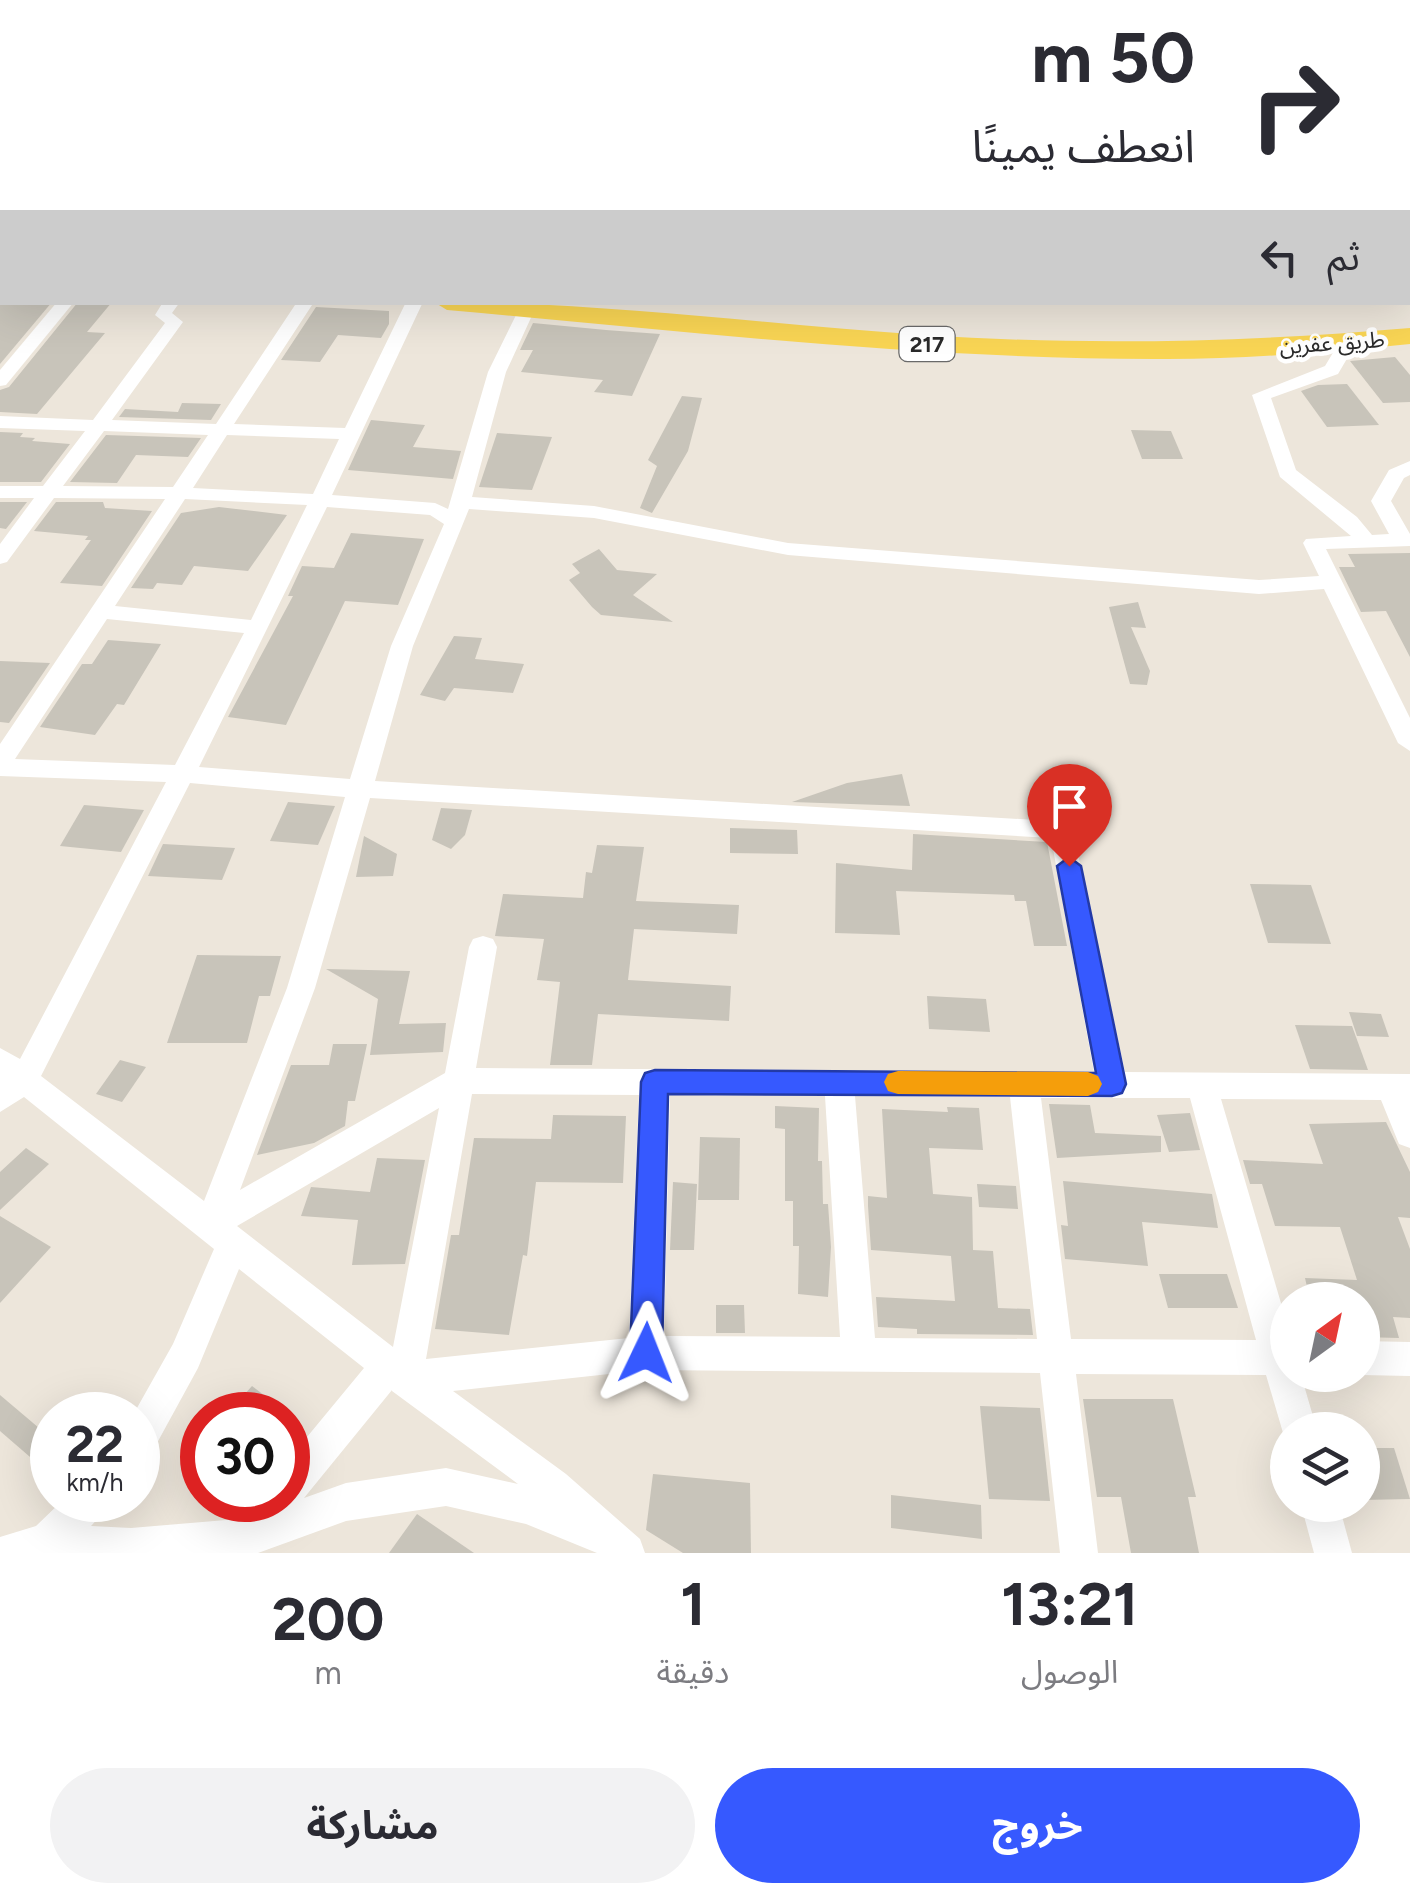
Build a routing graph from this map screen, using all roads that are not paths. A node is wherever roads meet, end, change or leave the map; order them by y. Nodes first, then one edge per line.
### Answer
1 (63, 305) edge
2 (170, 305) edge
3 (304, 305) edge
4 (414, 305) edge
5 (486, 305) edge
6 (636, 305) edge
7 (527, 308) junction
8 (1410, 337) edge
9 (1346, 345) junction
10 (0, 381) edge
11 (0, 422) edge
12 (97, 425) junction
13 (223, 430) junction
14 (352, 434) junction
15 (1410, 468) edge
16 (0, 492) edge
17 (46, 493) junction
18 (181, 493) junction
19 (319, 500) junction
20 (458, 512) junction
21 (1406, 541) edge
22 (1367, 542) junction
23 (0, 558) edge
24 (1333, 582) junction
25 (103, 612) junction
26 (258, 628) junction
27 (1410, 743) edge
28 (0, 765) edge
29 (183, 774) junction
30 (360, 789) junction
31 (484, 947) dead end
32 (8, 1079) edge
33 (458, 1081) junction
34 (655, 1082) junction
35 (1024, 1082) junction
36 (840, 1083) junction
37 (1112, 1084) junction
38 (1202, 1085) junction
39 (1401, 1087) edge
40 (1410, 1134) edge
41 (222, 1233) junction
42 (1270, 1311) edge
43 (646, 1353) junction
44 (859, 1355) junction
45 (1056, 1356) junction
46 (1270, 1358) edge
47 (1380, 1358) edge
48 (1410, 1359) edge
49 (397, 1372) junction
50 (160, 1402) edge
51 (310, 1465) edge
52 (68, 1522) edge
53 (259, 1522) edge
54 (1325, 1522) edge
55 (47, 1543) junction
56 (615, 1543) edge
57 (240, 1545) edge
58 (8, 1553) edge
59 (1079, 1553) edge
60 (1333, 1553) edge

1 - 10 street
2 - 12 street
3 - 13 street
4 - 14 street
5 - 7 main road, طريق عفرين / 217
6 - 8 main road, طريق عفرين / 217
7 - 9 main road, طريق عفرين / 217
7 - 20 street
8 - 9 main road, طريق عفرين / 217
9 - 22 street
11 - 12 street
12 - 13 street
12 - 17 street
13 - 14 street
13 - 18 street
14 - 19 street
15 - 21 street
16 - 17 street
17 - 18 street
17 - 23 street
18 - 19 street
18 - 25 street
19 - 20 street
19 - 26 street
20 - 24 street
20 - 30 street
21 - 22 street
22 - 24 street
24 - 27 street
25 - 26 street
25 - 28 street
26 - 29 street
28 - 29 street
29 - 30 street
29 - 32 street
30 - 37 street
30 - 41 street
31 - 33 street
32 - 41 street
33 - 34 street
33 - 41 street
33 - 49 street
34 - 36 street
34 - 43 street
35 - 36 street
35 - 37 street
35 - 45 street
36 - 44 street
37 - 38 street
38 - 39 street
38 - 42 street
39 - 40 street
41 - 49 street
41 - 50 street
43 - 44 street
43 - 49 street
44 - 45 street
45 - 46 street
45 - 59 street
47 - 48 street
49 - 51 street
49 - 56 street
52 - 55 street
53 - 57 street
54 - 60 street
55 - 57 street
55 - 58 street
56 - 57 street

